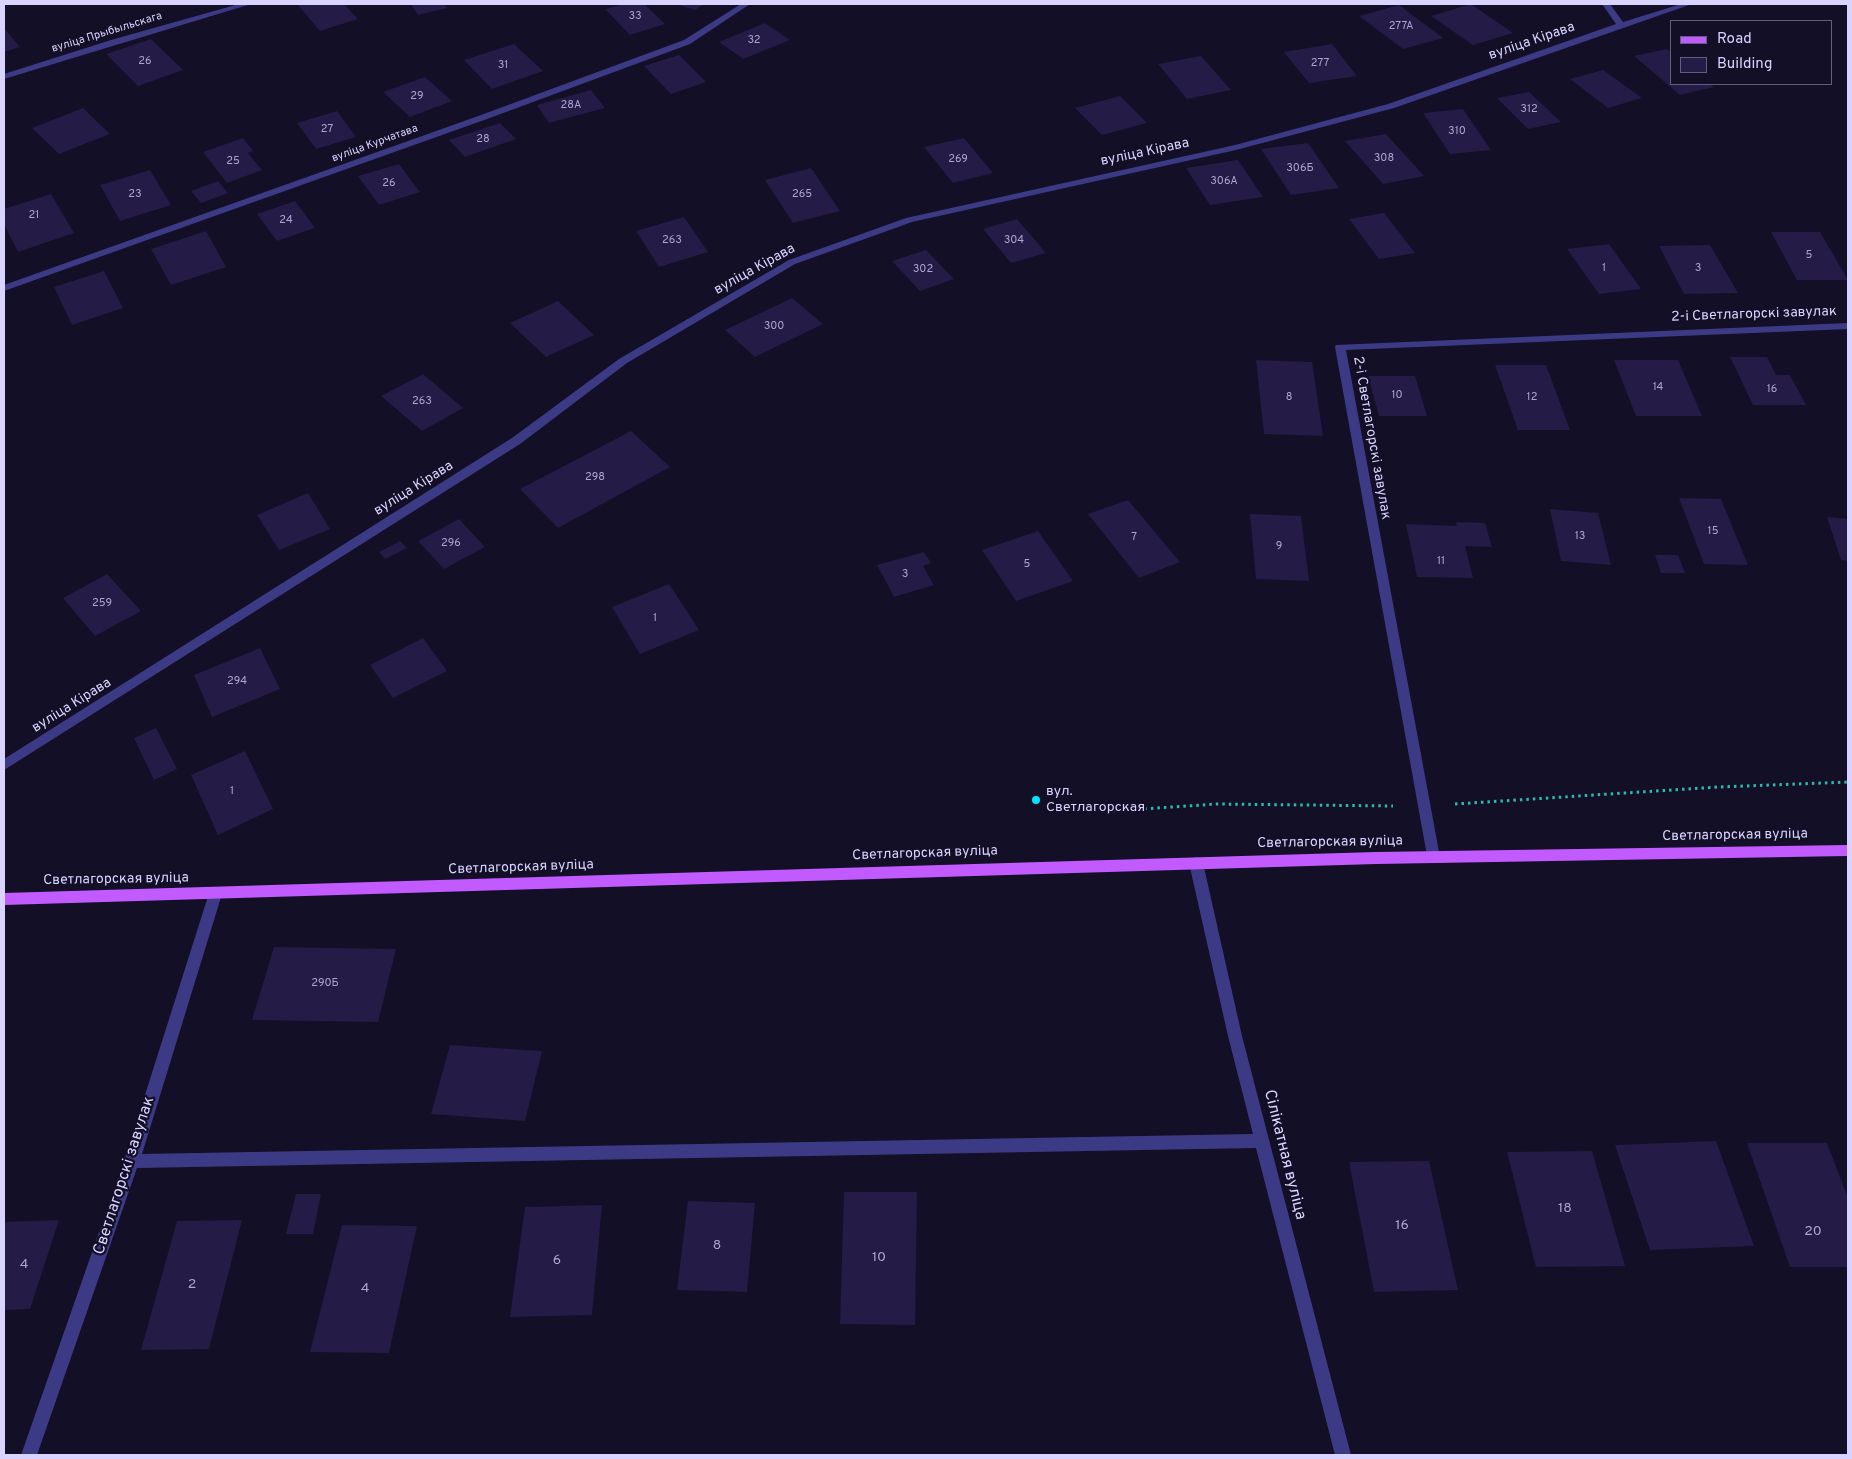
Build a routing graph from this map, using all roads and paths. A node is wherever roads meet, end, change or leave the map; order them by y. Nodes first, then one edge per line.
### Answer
1 (247, 4) edge
2 (746, 4) edge
3 (1606, 4) edge
4 (1688, 4) edge
5 (1621, 25) junction
6 (4, 77) edge
7 (4, 288) edge
8 (1848, 326) edge
9 (4, 765) edge
10 (1848, 782) edge
11 (1423, 806) junction
12 (1112, 811) dead end
13 (1848, 850) edge
14 (1433, 857) junction
15 (1196, 863) junction
16 (215, 894) junction
17 (4, 899) edge
18 (1262, 1141) junction
19 (132, 1161) junction
20 (29, 1455) edge
21 (1343, 1455) edge

1 - 6 street, вуліца Прыбыльскага
2 - 7 street, вуліца Курчатава
3 - 5 street
4 - 5 street, вуліца Кірава
5 - 9 street, вуліца Кірава
8 - 11 street, 2-і Светлагорскі завулак
10 - 11 path
11 - 12 path
11 - 14 street, 2-і Светлагорскі завулак
13 - 14 main road, Светлагорская вуліца
14 - 15 main road, Светлагорская вуліца
15 - 16 main road, Светлагорская вуліца
15 - 18 street, Сілікатная вуліца
16 - 17 main road, Светлагорская вуліца
16 - 19 street, Светлагорскі завулак
18 - 19 street
18 - 21 street, Сілікатная вуліца
19 - 20 street, Светлагорскі завулак

